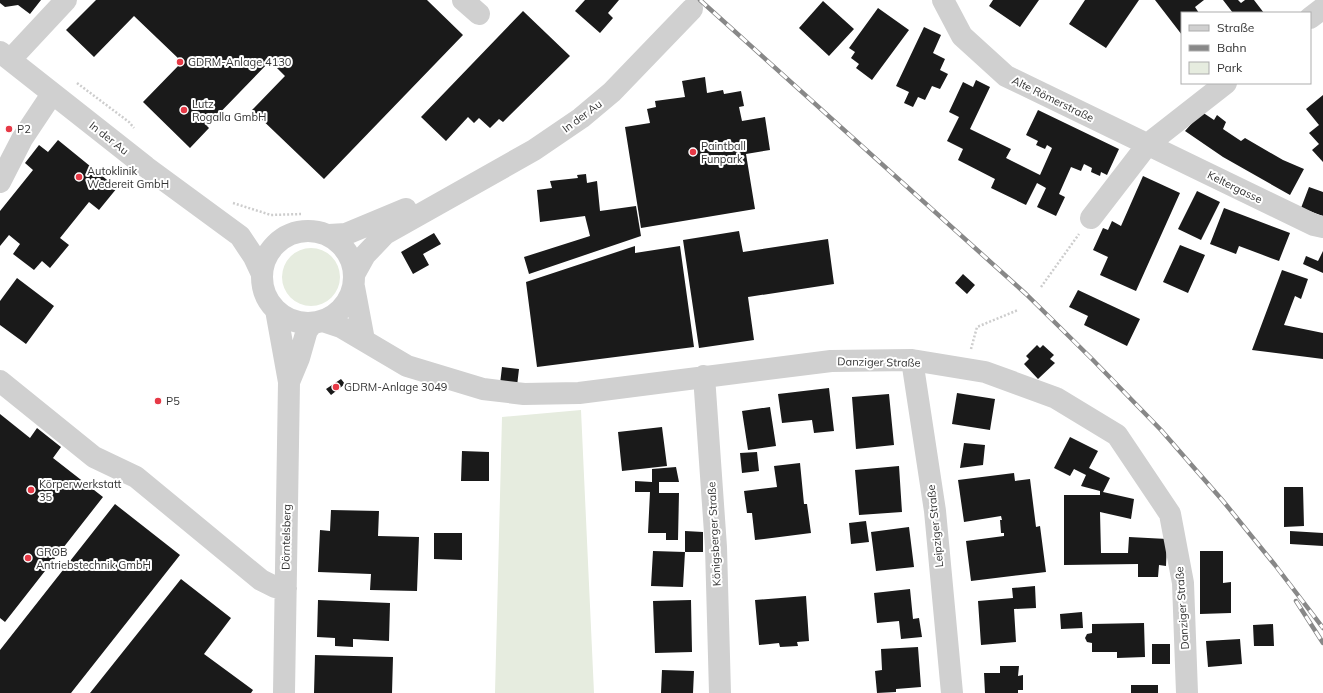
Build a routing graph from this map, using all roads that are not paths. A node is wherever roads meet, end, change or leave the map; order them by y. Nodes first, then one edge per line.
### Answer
1 (66, 0) edge
2 (943, 0) edge
3 (1323, 8) edge
4 (692, 9) dead end
5 (1311, 17) edge
6 (5, 56) edge
7 (1225, 84) edge
8 (52, 94) junction
9 (1148, 144) junction
10 (0, 182) edge
11 (452, 196) junction
12 (1091, 218) road end
13 (1323, 227) edge
14 (329, 235) junction
15 (240, 236) junction
16 (277, 243) junction
17 (262, 274) junction
18 (354, 280) junction
19 (276, 310) junction
20 (318, 322) junction
21 (364, 340) junction
22 (912, 360) junction
23 (704, 376) junction
24 (0, 381) edge
25 (290, 382) junction
26 (286, 588) junction
27 (284, 693) edge
28 (720, 693) edge
29 (952, 693) edge
30 (1187, 693) edge

1 - 6 street
2 - 9 street, Alte Römerstraße
3 - 5 street
4 - 11 street, In der Au
6 - 8 street, In der Au
7 - 9 street
8 - 10 street
8 - 15 street, In der Au
9 - 12 street
9 - 13 street, Keltergasse
11 - 14 street, In der Au
11 - 18 street, In der Au
14 - 16 street
14 - 18 street
15 - 16 street, In der Au
15 - 17 street, In der Au
16 - 17 street
17 - 19 street
18 - 20 street
18 - 21 street
19 - 20 street
19 - 25 street, Dörntelsberg
20 - 21 street, Danziger Straße
20 - 25 street, Dörntelsberg
21 - 23 street, Danziger Straße
22 - 23 street, Danziger Straße
22 - 29 street, Leipziger Straße
22 - 30 street, Danziger Straße
23 - 28 street, Königsberger Straße
24 - 26 street
25 - 26 street, Dörntelsberg
26 - 27 street, Dörntelsberg

